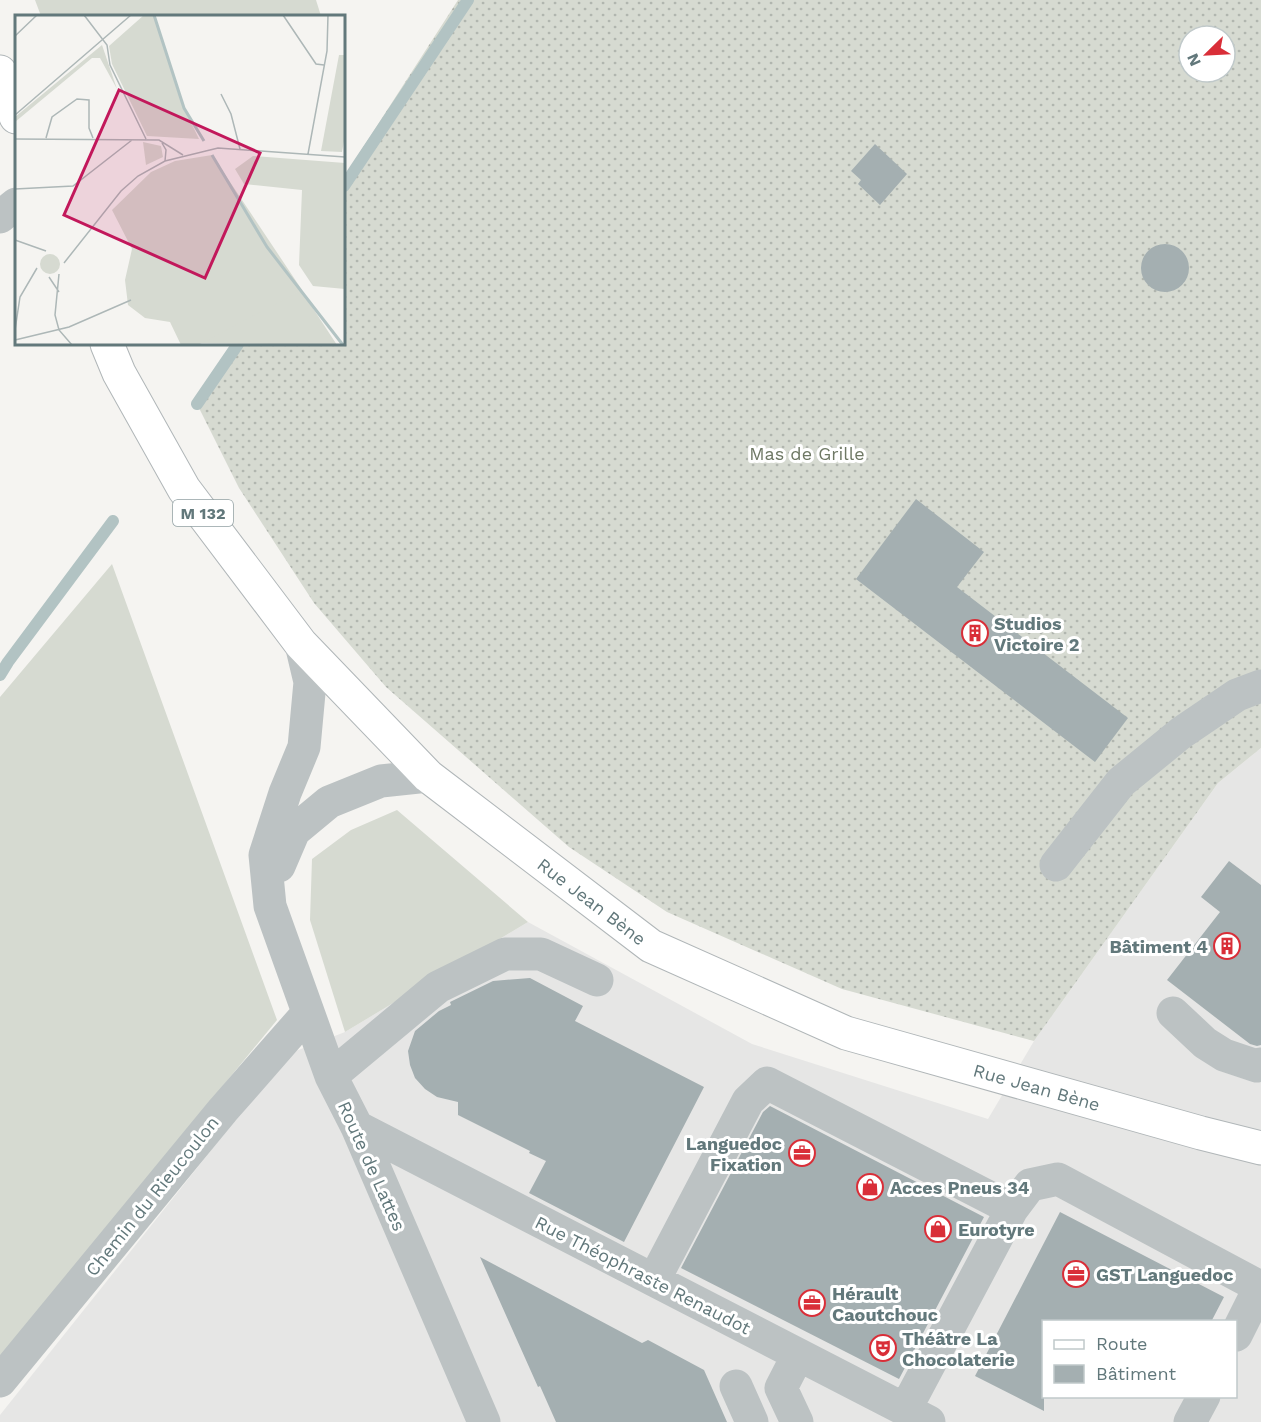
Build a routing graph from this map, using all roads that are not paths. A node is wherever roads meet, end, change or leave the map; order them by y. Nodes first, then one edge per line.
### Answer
1 (0, 72) edge
2 (15, 114) edge
3 (15, 205) edge
4 (0, 217) edge
5 (113, 358) edge
6 (301, 644) junction
7 (1261, 686) edge
8 (428, 776) junction
9 (1056, 865) dead end
10 (270, 906) junction
11 (597, 980) dead end
12 (1173, 1012) dead end
13 (308, 1013) junction
14 (1261, 1064) edge
15 (331, 1076) junction
16 (357, 1127) junction
17 (1261, 1148) edge
18 (1012, 1209) junction
19 (654, 1281) junction
20 (1237, 1333) edge
21 (798, 1354) junction
22 (0, 1381) edge
23 (736, 1386) dead end
24 (1203, 1398) edge
25 (917, 1416) edge
26 (484, 1422) edge
27 (752, 1422) edge
28 (796, 1422) edge
29 (1190, 1422) edge

1 - 2 main road
3 - 4 street
5 - 6 main road, Rue Jean Bène / M 132
6 - 8 main road, Rue Jean Bène / M 132
6 - 10 street, Route de Lattes / M 132
7 - 9 street
8 - 10 street, Route de Lattes / M 132
8 - 17 main road, Rue Jean Bène
10 - 13 street, Route de Lattes / M 132
11 - 15 street
12 - 14 street
13 - 15 street, Route de Lattes / M 132
13 - 22 street, Chemin du Rieucoulon
15 - 16 street, Route de Lattes / M 132
16 - 19 street, Rue Théophraste Renaudot
16 - 26 street, Route de Lattes / M 132
18 - 19 street
18 - 20 street
18 - 25 street
19 - 21 street, Rue Théophraste Renaudot
21 - 25 street, Rue Théophraste Renaudot
21 - 28 street
23 - 27 street
24 - 29 street

